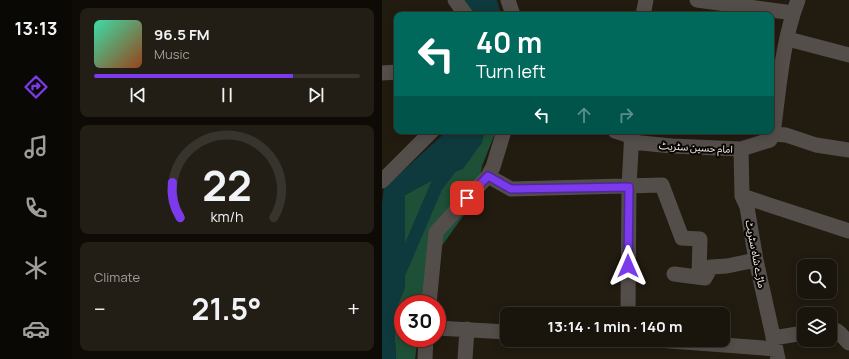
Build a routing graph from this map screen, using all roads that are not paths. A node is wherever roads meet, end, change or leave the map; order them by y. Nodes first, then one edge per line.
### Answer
1 (455, 0) edge
2 (508, 0) edge
3 (646, 0) edge
4 (697, 0) edge
5 (796, 6) edge
6 (464, 12) edge
7 (512, 12) edge
8 (644, 12) edge
9 (788, 39) junction
10 (849, 55) edge
11 (394, 72) edge
12 (382, 73) edge
13 (774, 126) edge
14 (429, 134) edge
15 (503, 134) edge
16 (773, 134) joint
17 (631, 136) edge
18 (742, 149) junction
19 (849, 150) edge
20 (488, 176) junction
21 (382, 181) edge
22 (629, 187) junction
23 (742, 196) junction
24 (849, 231) edge
25 (756, 260) junction
26 (674, 274) dead end
27 (699, 277) junction
28 (430, 295) edge
29 (628, 307) edge
30 (446, 329) edge
31 (467, 330) junction
32 (837, 331) edge
33 (500, 332) edge
34 (797, 337) edge
35 (849, 344) edge
36 (730, 346) edge
37 (426, 347) edge
38 (776, 349) edge
39 (425, 359) edge
40 (465, 359) edge

1 - 6 street
2 - 7 street
3 - 8 street
4 - 5 street
5 - 9 street
9 - 10 street
9 - 13 street
11 - 12 street
14 - 21 street
15 - 20 street
16 - 18 street, امام حسین سٹریٹ
16 - 19 street
17 - 18 street, امام حسین سٹریٹ
17 - 22 street
18 - 23 street, ماڑے شاہ سٹریٹ
20 - 22 street
20 - 28 street
22 - 27 street
22 - 29 street
23 - 24 street
23 - 25 street, ماڑے شاہ سٹریٹ
25 - 27 street
25 - 38 street, ماڑے شاہ سٹریٹ
26 - 27 street
30 - 31 street
31 - 33 street
31 - 40 street
32 - 35 street
34 - 38 street
36 - 38 street
37 - 39 street

